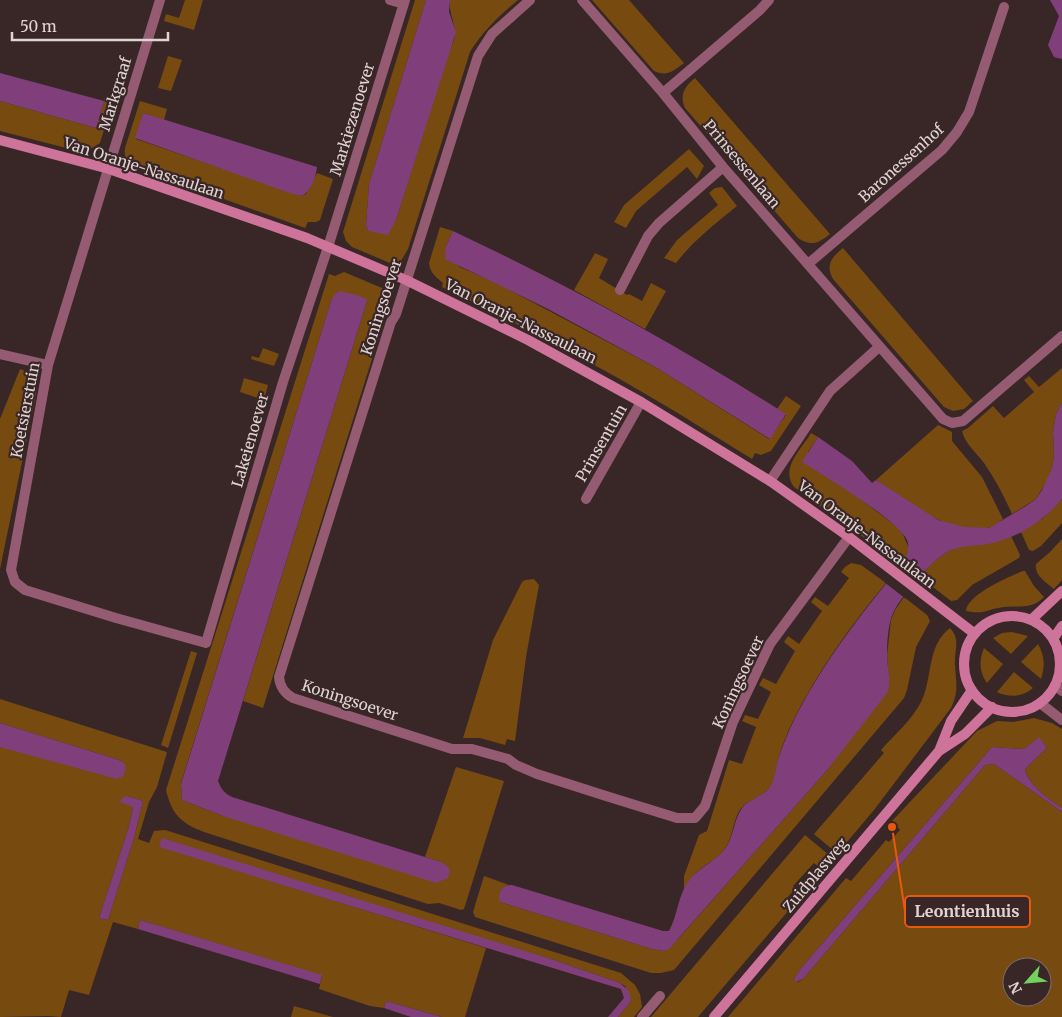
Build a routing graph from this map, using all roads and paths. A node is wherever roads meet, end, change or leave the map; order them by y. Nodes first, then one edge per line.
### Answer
1 (160, 0) edge
2 (390, 0) edge
3 (530, 0) edge
4 (582, 0) edge
5 (768, 0) edge
6 (404, 2) edge
7 (1004, 7) dead end
8 (663, 93) junction
9 (0, 140) edge
10 (723, 167) junction
11 (109, 169) junction
12 (328, 247) junction
13 (808, 264) junction
14 (406, 280) junction
15 (620, 290) dead end
16 (1062, 336) edge
17 (879, 346) junction
18 (0, 354) edge
19 (48, 365) junction
20 (641, 402) junction
21 (770, 481) junction
22 (586, 499) dead end
23 (849, 536) junction
24 (1062, 591) edge
25 (1032, 620) junction
26 (1062, 626) edge
27 (975, 634) junction
28 (1053, 640) junction
29 (206, 643) joint
30 (1059, 688) edge
31 (972, 690) junction
32 (1040, 703) junction
33 (992, 707) junction
34 (1062, 720) edge
35 (939, 751) junction
36 (660, 996) dead end
37 (642, 1017) edge
38 (714, 1017) edge

1 - 11 street, Markgraaf
2 - 6 street
3 - 14 street, Koningsoever
4 - 8 street, Prinsessenlaan
5 - 8 street
6 - 12 street, Markiezenoever
7 - 13 street, Baronessenhof
8 - 10 street, Prinsessenlaan
9 - 11 street, Van Oranje-Nassaulaan
10 - 13 street, Prinsessenlaan
10 - 15 street
11 - 12 street, Van Oranje-Nassaulaan
11 - 19 street, Koetsierstuin
12 - 14 street, Van Oranje-Nassaulaan
12 - 29 street, Lakeienoever
13 - 17 street, Prinsessenlaan
14 - 20 street, Van Oranje-Nassaulaan
14 - 23 street, Koningsoever
16 - 17 street, Prinsessenlaan
17 - 21 street
18 - 19 street
19 - 29 street, Koetsierstuin
20 - 21 street, Van Oranje-Nassaulaan
20 - 22 street, Prinsentuin
21 - 23 street, Van Oranje-Nassaulaan
23 - 27 street, Van Oranje-Nassaulaan
24 - 25 street
25 - 27 street
25 - 28 street
26 - 28 street
27 - 31 street
28 - 30 street
30 - 32 street
31 - 33 street
31 - 35 street, Zuidplasweg
32 - 33 street
32 - 34 street
33 - 35 street, Zuidplasweg
35 - 38 street, Zuidplasweg
36 - 37 street

